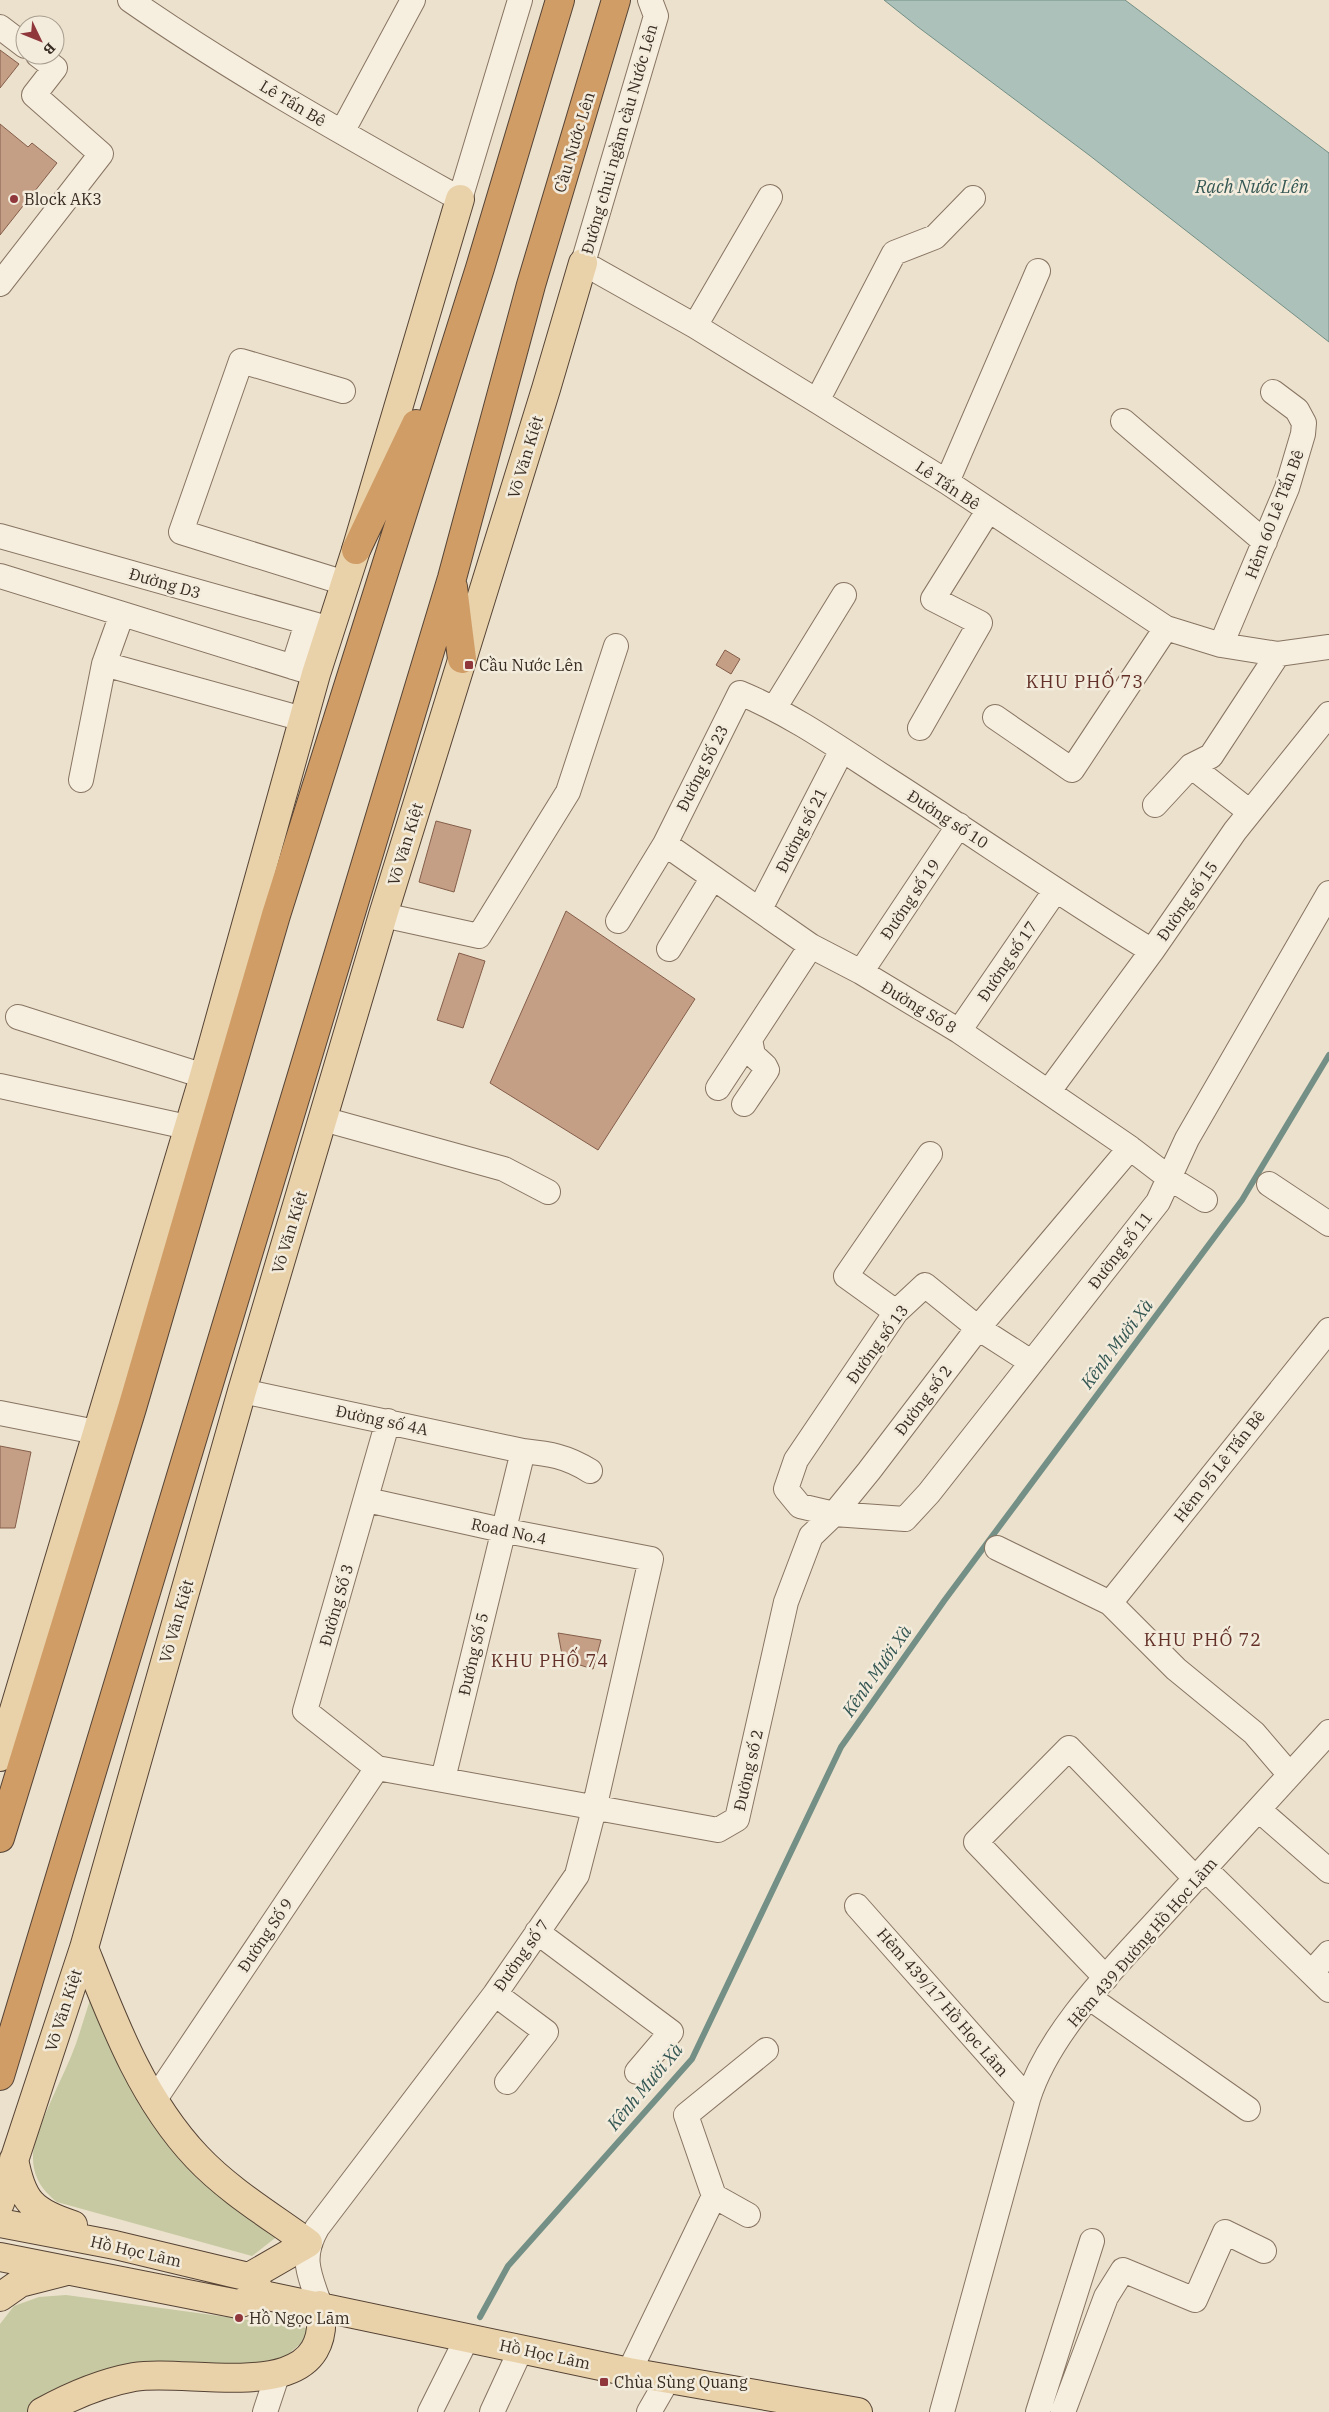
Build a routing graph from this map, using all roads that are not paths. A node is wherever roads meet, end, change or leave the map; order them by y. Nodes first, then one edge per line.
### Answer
1 (130, 0) edge
2 (413, 0) edge
3 (560, 0) edge
4 (616, 0) edge
5 (519, 3) edge
6 (653, 8) edge
7 (0, 27) edge
8 (15, 38) edge
9 (51, 65) edge
10 (342, 132) junction
11 (770, 197) dead end
12 (972, 198) dead end
13 (460, 199) junction
14 (583, 262) junction
15 (1038, 271) dead end
16 (0, 284) edge
17 (531, 285) joint
18 (695, 326) junction
19 (459, 333) junction
20 (343, 391) dead end
21 (1273, 392) dead end
22 (817, 401) junction
23 (1123, 421) dead end
24 (947, 482) junction
25 (988, 511) junction
26 (0, 536) edge
27 (1265, 542) junction
28 (356, 550) junction
29 (0, 576) edge
30 (452, 578) junction
31 (345, 583) junction
32 (844, 595) dead end
33 (122, 614) junction
34 (319, 626) junction
35 (1166, 628) junction
36 (616, 646) dead end
37 (1221, 646) junction
38 (1329, 647) edge
39 (1278, 654) junction
40 (462, 659) junction
41 (104, 664) junction
42 (304, 671) junction
43 (740, 692) joint
44 (775, 707) junction
45 (1329, 714) edge
46 (995, 716) dead end
47 (303, 719) junction
48 (920, 728) dead end
49 (842, 750) junction
50 (1192, 766) junction
51 (81, 780) dead end
52 (1155, 805) dead end
53 (1250, 812) junction
54 (959, 825) junction
55 (665, 844) junction
56 (712, 879) junction
57 (1055, 891) junction
58 (1329, 893) edge
59 (760, 909) junction
60 (383, 915) junction
61 (618, 921) dead end
62 (811, 946) junction
63 (669, 948) dead end
64 (1152, 951) junction
65 (861, 972) junction
66 (18, 1017) dead end
67 (959, 1031) junction
68 (750, 1039) junction
69 (204, 1076) junction
70 (0, 1086) edge
71 (718, 1088) dead end
72 (1049, 1091) junction
73 (744, 1104) dead end
74 (323, 1119) junction
75 (188, 1127) junction
76 (1130, 1148) junction
77 (930, 1154) dead end
78 (1168, 1177) junction
79 (1268, 1184) dead end
80 (548, 1192) dead end
81 (1204, 1200) dead end
82 (1329, 1224) edge
83 (896, 1312) junction
84 (978, 1328) junction
85 (1329, 1330) edge
86 (1031, 1362) junction
87 (242, 1391) junction
88 (0, 1412) edge
89 (388, 1421) junction
90 (96, 1432) junction
91 (523, 1451) junction
92 (590, 1471) dead end
93 (367, 1500) junction
94 (834, 1514) junction
95 (502, 1530) junction
96 (997, 1548) dead end
97 (651, 1559) joint
98 (1110, 1603) junction
99 (305, 1711) joint
100 (1329, 1732) edge
101 (0, 1757) edge
102 (377, 1768) junction
103 (1290, 1775) junction
104 (443, 1779) junction
105 (594, 1809) junction
106 (1259, 1810) junction
107 (0, 1838) edge
108 (1329, 1871) edge
109 (1200, 1874) junction
110 (857, 1906) dead end
111 (537, 1932) junction
112 (84, 1948) junction
113 (1329, 1953) edge
114 (1312, 1972) junction
115 (1106, 1978) junction
116 (1329, 1990) edge
117 (495, 1994) junction
118 (1090, 1998) junction
119 (766, 2050) dead end
120 (637, 2072) dead end
121 (0, 2076) edge
122 (507, 2082) dead end
123 (1028, 2099) junction
124 (153, 2102) junction
125 (1248, 2109) dead end
126 (14, 2159) junction
127 (714, 2196) junction
128 (0, 2203) edge
129 (748, 2215) dead end
130 (0, 2222) edge
131 (1092, 2241) dead end
132 (308, 2242) junction
133 (114, 2245) junction
134 (1264, 2251) dead end
135 (0, 2257) edge
136 (70, 2270) junction
137 (256, 2286) junction
138 (0, 2297) edge
139 (320, 2305) junction
140 (467, 2338) junction
141 (521, 2350) junction
142 (629, 2372) junction
143 (277, 2376) junction
144 (668, 2379) junction
145 (842, 2410) edge
146 (42, 2412) edge
147 (265, 2412) edge
148 (430, 2412) edge
149 (492, 2412) edge
150 (648, 2412) edge
151 (942, 2412) edge
152 (1038, 2412) edge
153 (1063, 2412) edge

1 - 10 street, Lê Tấn Bê
2 - 10 street
3 - 19 highway
4 - 17 highway, Cầu Nước Lên
5 - 13 street
6 - 14 street, Đường chui ngầm cầu Nước Lên
7 - 8 street
9 - 16 street
10 - 13 street, Lê Tấn Bê
11 - 18 street
12 - 22 street
13 - 28 main road
14 - 18 street, Lê Tấn Bê
14 - 40 main road, Võ Văn Kiệt
15 - 24 street
17 - 30 highway, Võ Văn Kiệt
18 - 22 street, Lê Tấn Bê
19 - 28 highway
19 - 107 highway
20 - 31 street
21 - 27 street, Hẻm 60 Lê Tấn Bê
22 - 24 street, Lê Tấn Bê
23 - 27 street
24 - 25 street, Lê Tấn Bê
25 - 35 street, Lê Tấn Bê
25 - 48 street
26 - 34 street, Đường D3
27 - 37 street, Hẻm 60 Lê Tấn Bê
28 - 31 main road
29 - 33 street
30 - 40 highway
30 - 121 highway, Võ Văn Kiệt
31 - 34 main road
32 - 44 street
33 - 41 street
33 - 42 street
34 - 42 main road
35 - 37 street, Lê Tấn Bê
35 - 46 street
36 - 60 street
37 - 39 street, Lê Tấn Bê
38 - 39 street, Lê Tấn Bê
39 - 50 street
40 - 60 main road, Võ Văn Kiệt
41 - 47 street
41 - 51 street
42 - 47 main road
43 - 44 street, Đường số 10
43 - 55 street, Đường Số 23
44 - 49 street, Đường số 10
45 - 53 street, Đường số 15
47 - 69 main road
49 - 54 street, Đường số 10
49 - 59 street, Đường số 21
50 - 52 street
50 - 53 street
53 - 64 street, Đường số 15
54 - 57 street, Đường số 10
54 - 65 street, Đường số 19
55 - 56 street, Đường Số 8
55 - 61 street, Đường Số 23
56 - 59 street, Đường Số 8
56 - 63 street
57 - 64 street, Đường số 10
57 - 67 street, Đường số 17
58 - 78 street, Đường số 11
59 - 62 street, Đường Số 8
60 - 74 main road, Võ Văn Kiệt
62 - 65 street, Đường Số 8
62 - 68 street
64 - 72 street, Đường số 15
65 - 67 street, Đường Số 8
66 - 69 street
67 - 72 street, Đường Số 8
68 - 71 street
68 - 73 street
69 - 75 main road
70 - 75 street
72 - 76 street, Đường Số 8
74 - 80 street
74 - 87 main road, Võ Văn Kiệt
75 - 90 main road
76 - 78 street, Đường Số 8
76 - 84 street
77 - 83 street
78 - 81 street, Đường Số 8
78 - 86 street, Đường số 11
79 - 82 street
83 - 84 street, Đường số 13
83 - 94 street, Đường số 13
84 - 86 street
84 - 94 street, Đường số 2
85 - 98 street, Hẻm 95 Lê Tấn Bê
86 - 94 street, Đường số 11
87 - 89 street, Đường số 4A
87 - 112 main road, Võ Văn Kiệt
88 - 90 street
89 - 91 street, Đường số 4A
89 - 93 street, Đường Số 3
90 - 101 main road
91 - 92 street, Đường số 4A
91 - 95 street, Đường Số 5
93 - 95 street, Road No.4
93 - 99 street, Đường Số 3
94 - 105 street, Đường số 2
95 - 97 street, Road No.4
95 - 104 street, Đường Số 5
96 - 98 street
97 - 105 street, Đường số 7
98 - 103 street
99 - 102 street, Đường số 2
100 - 103 street, Hẻm 439 Đường Hồ Học Lãm
102 - 104 street, Đường số 2
102 - 124 street, Đường Số 9
103 - 106 street, Hẻm 439 Đường Hồ Học Lãm
104 - 105 street, Đường số 2
105 - 111 street, Đường số 7
106 - 108 street
106 - 109 street, Hẻm 439 Đường Hồ Học Lãm
109 - 114 street
109 - 115 street, Hẻm 439 Đường Hồ Học Lãm
109 - 115 street
110 - 123 street, Hẻm 439/17 Hồ Học Lãm
111 - 117 street, Đường số 7
111 - 120 street
112 - 124 main road
112 - 126 main road, Võ Văn Kiệt
113 - 114 street
114 - 116 street
115 - 118 street, Hẻm 439 Đường Hồ Học Lãm
117 - 122 street
117 - 132 street, Đường số 7
118 - 123 street, Hẻm 439 Đường Hồ Học Lãm
118 - 125 street
119 - 127 street
123 - 151 street, Hẻm 439 Đường Hồ Học Lãm
124 - 132 main road
126 - 128 main road, Võ Văn Kiệt
126 - 133 main road
127 - 129 street
127 - 142 street
130 - 133 main road, Hồ Học Lãm
131 - 152 street
132 - 137 main road
132 - 139 street
133 - 137 main road, Hồ Học Lãm
134 - 153 street
135 - 136 main road, Hồ Học Lãm
136 - 137 main road, Hồ Học Lãm
136 - 138 main road
137 - 139 main road, Hồ Học Lãm
139 - 140 main road, Hồ Học Lãm
139 - 143 main road
140 - 141 main road, Hồ Học Lãm
140 - 148 street
141 - 142 main road, Hồ Học Lãm
141 - 149 street
142 - 144 main road, Hồ Học Lãm
143 - 146 main road
143 - 147 street
144 - 145 main road, Hồ Học Lãm
144 - 150 street

